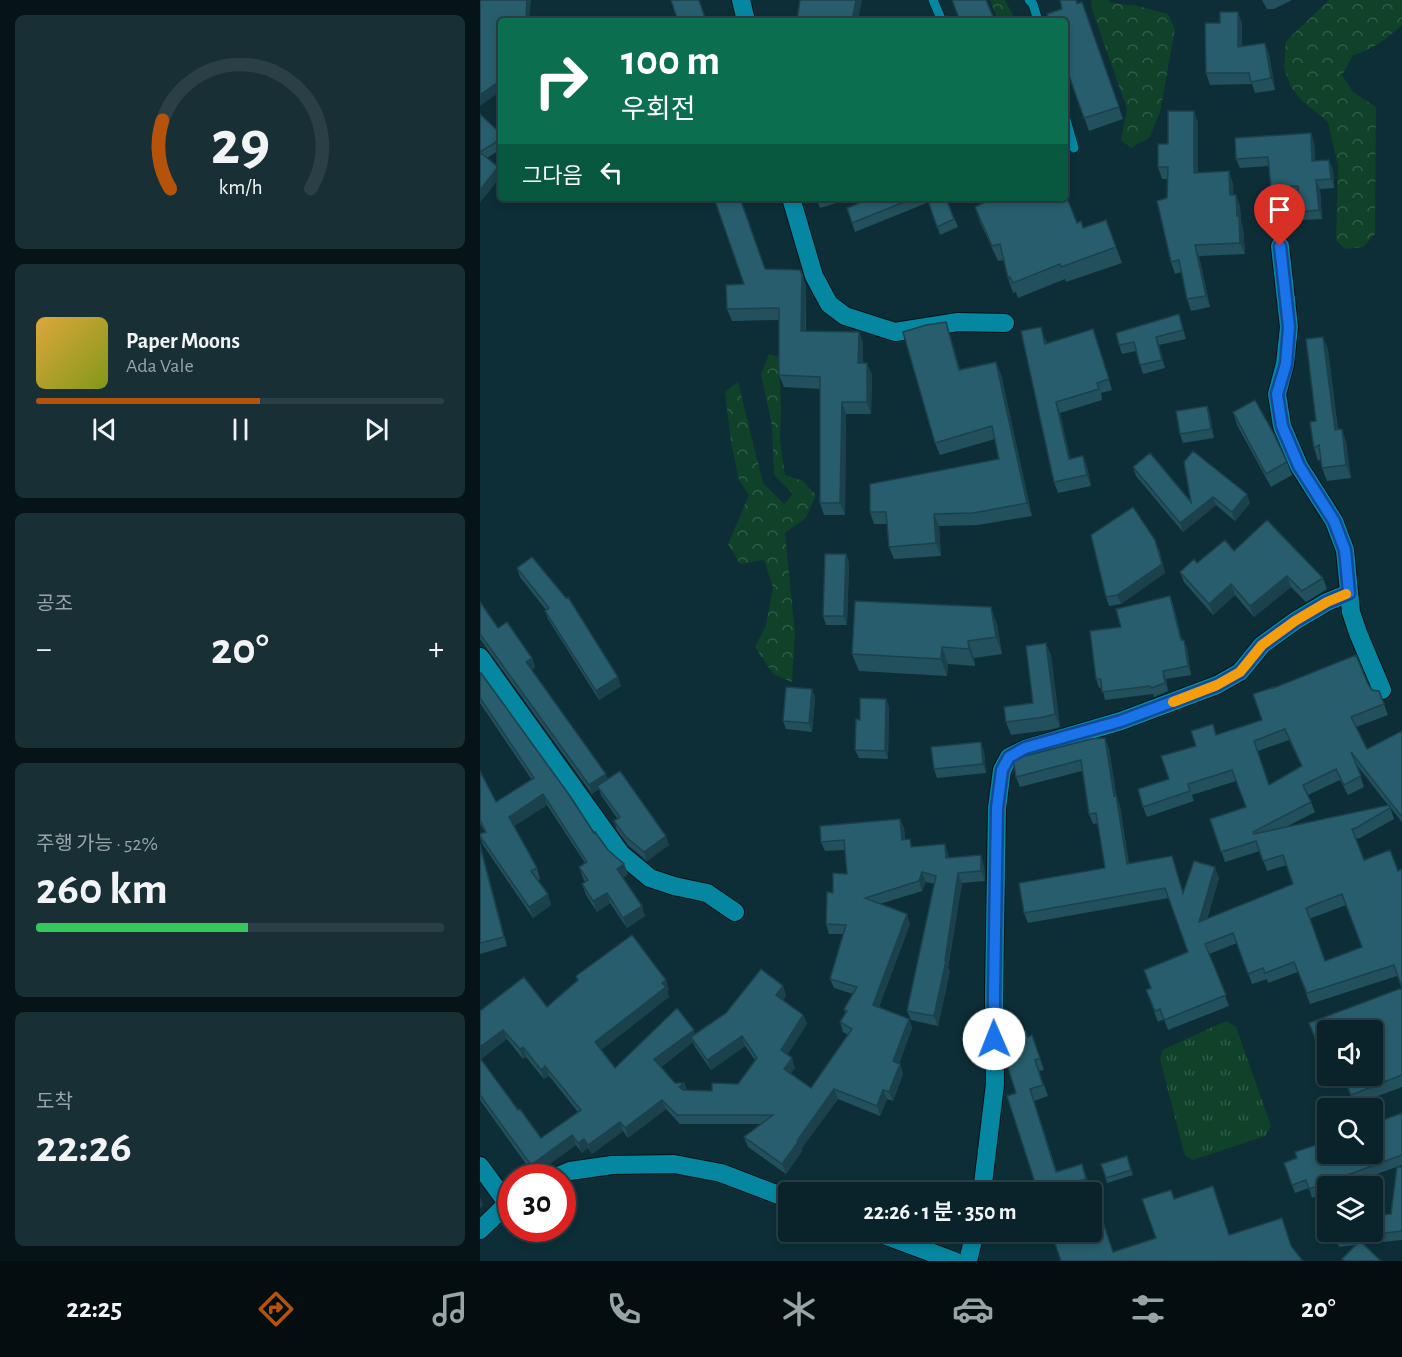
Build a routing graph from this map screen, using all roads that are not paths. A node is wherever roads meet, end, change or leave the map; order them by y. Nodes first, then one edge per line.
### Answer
1 (741, 0) edge
2 (933, 0) edge
3 (1029, 0) edge
4 (745, 18) edge
5 (941, 18) edge
6 (1037, 18) edge
7 (1068, 127) edge
8 (1074, 148) dead end
9 (792, 201) edge
10 (1280, 246) dead end
11 (1005, 323) dead end
12 (1349, 593) junction
13 (480, 657) edge
14 (1382, 690) dead end
15 (735, 912) dead end
16 (480, 1166) edge
17 (576, 1170) edge
18 (983, 1182) edge
19 (498, 1188) edge
20 (778, 1195) edge
21 (498, 1212) edge
22 (480, 1230) edge
23 (903, 1242) edge
24 (973, 1242) edge
25 (954, 1261) edge
26 (968, 1261) edge

1 - 4 street
2 - 5 lane
3 - 6 lane
7 - 8 lane
9 - 11 street
10 - 12 street
12 - 14 street
12 - 18 street
13 - 15 street
16 - 19 street
17 - 20 street
21 - 22 street
23 - 25 street
24 - 26 street

